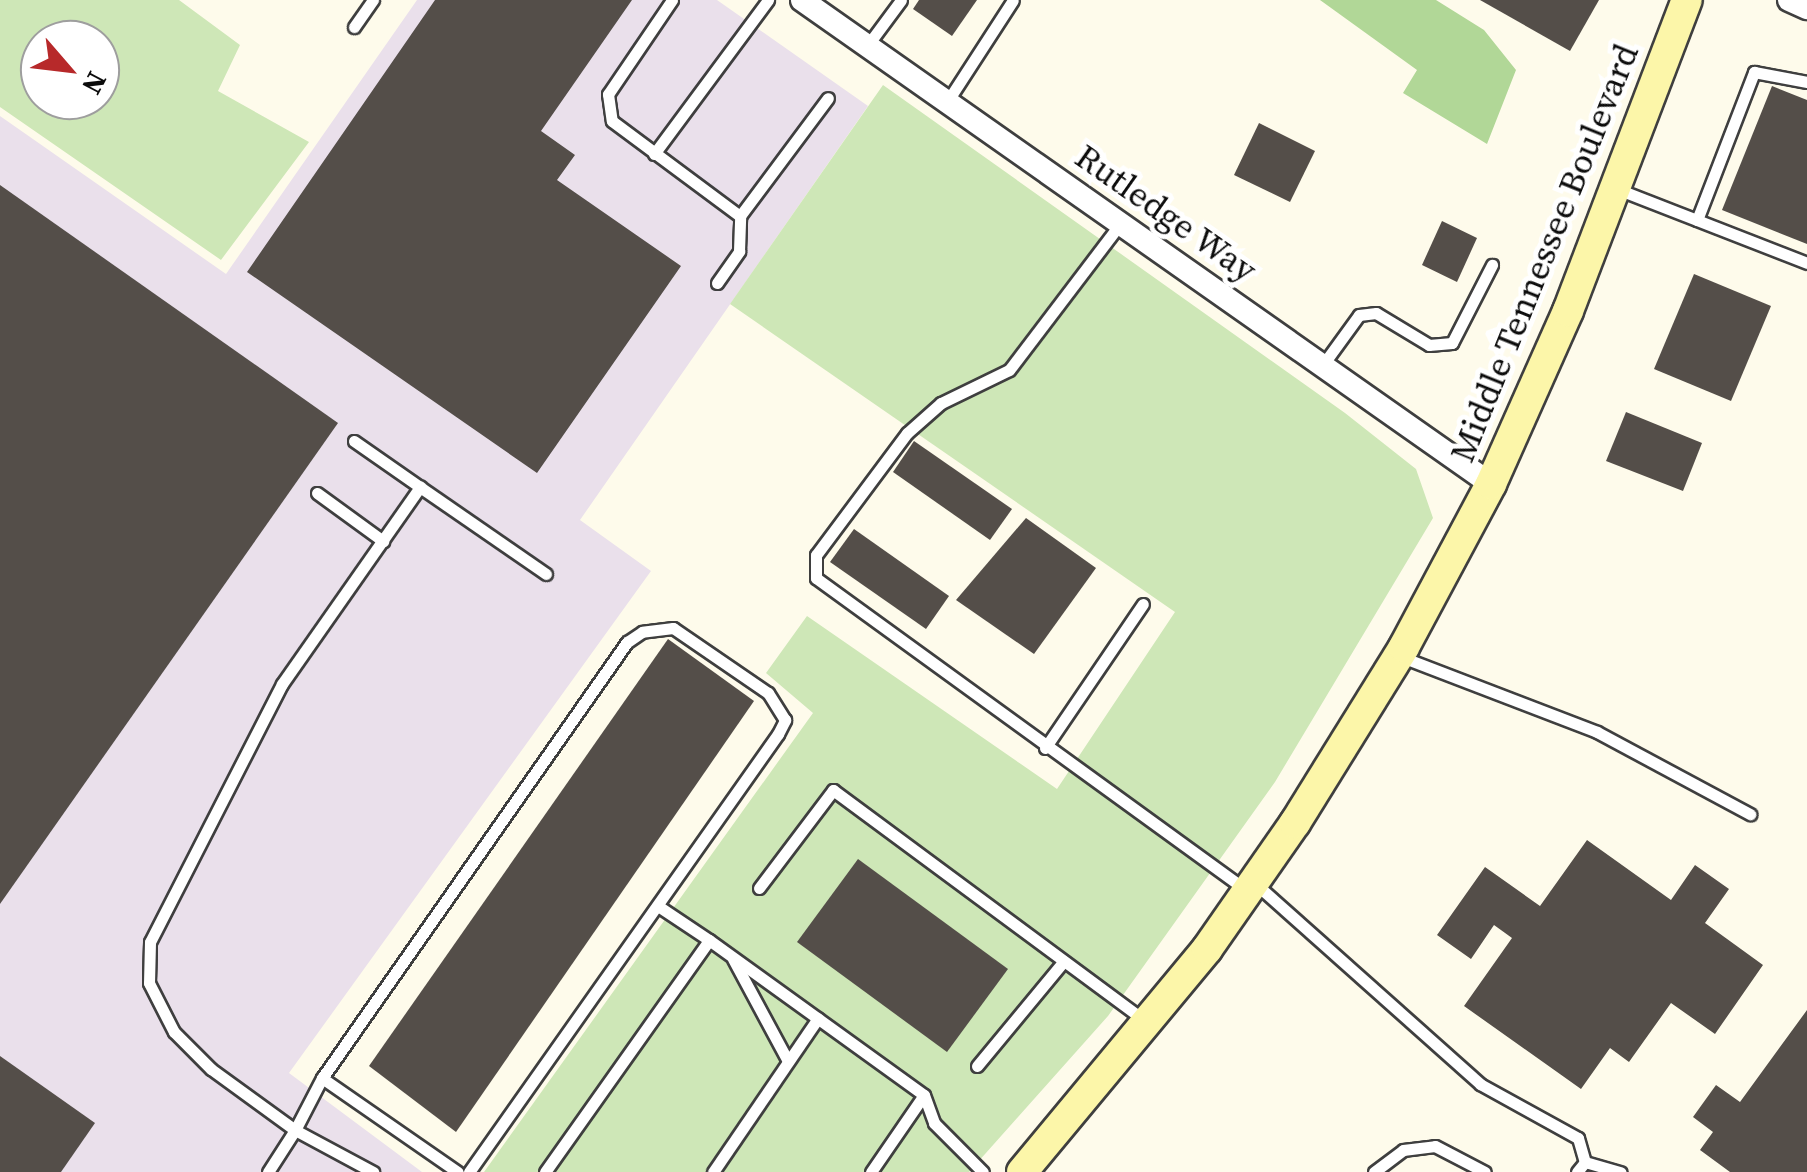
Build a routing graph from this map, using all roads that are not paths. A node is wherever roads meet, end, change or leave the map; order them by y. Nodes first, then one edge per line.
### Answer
1 (373, 0) edge
2 (672, 0) edge
3 (768, 0) edge
4 (802, 0) edge
5 (901, 0) edge
6 (1013, 0) edge
7 (1687, 0) edge
8 (1789, 0) edge
9 (1807, 8) edge
10 (354, 27) dead end
11 (867, 46) junction
12 (1807, 82) edge
13 (828, 98) dead end
14 (947, 102) junction
15 (654, 154) junction
16 (1615, 188) junction
17 (740, 216) junction
18 (1697, 220) junction
19 (1120, 224) junction
20 (1807, 263) edge
21 (1492, 265) dead end
22 (717, 283) dead end
23 (1322, 366) junction
24 (354, 441) dead end
25 (1490, 484) junction
26 (420, 487) junction
27 (316, 493) dead end
28 (382, 541) junction
29 (546, 574) dead end
30 (1143, 604) dead end
31 (1398, 656) junction
32 (1045, 748) junction
33 (1750, 814) dead end
34 (1250, 886) junction
35 (760, 888) dead end
36 (658, 906) junction
37 (709, 940) junction
38 (731, 956) junction
39 (1064, 961) junction
40 (818, 1018) junction
41 (1147, 1023) junction
42 (788, 1061) junction
43 (977, 1066) dead end
44 (322, 1078) junction
45 (924, 1095) junction
46 (295, 1130) junction
47 (1581, 1167) edge
48 (268, 1172) edge
49 (373, 1172) edge
50 (458, 1172) edge
51 (469, 1172) edge
52 (545, 1172) edge
53 (713, 1172) edge
54 (870, 1172) edge
55 (984, 1172) edge
56 (1022, 1172) edge
57 (1374, 1172) edge
58 (1485, 1172) edge
59 (1621, 1172) edge

1 - 10 lane
2 - 15 lane
3 - 15 lane
4 - 11 street, Rutledge Way
5 - 11 lane
6 - 14 lane
7 - 16 main road, Middle Tennessee Boulevard
8 - 9 street
11 - 14 street, Rutledge Way
12 - 18 lane
13 - 17 lane
14 - 19 street, Rutledge Way
15 - 17 lane
16 - 18 lane
16 - 25 main road, Middle Tennessee Boulevard
17 - 22 lane
18 - 20 lane
19 - 23 street, Rutledge Way
19 - 32 lane
21 - 23 lane
23 - 25 street, Rutledge Way
24 - 26 lane
25 - 31 main road, Middle Tennessee Boulevard
26 - 28 lane
26 - 29 lane
27 - 28 lane
28 - 46 lane
30 - 32 lane
31 - 33 lane
31 - 34 main road, Middle Tennessee Boulevard
32 - 34 lane
34 - 41 main road, Middle Tennessee Boulevard
34 - 47 lane
35 - 39 lane
36 - 37 lane
36 - 44 lane
36 - 51 lane
37 - 38 lane
37 - 52 lane
38 - 40 lane
38 - 42 lane
39 - 41 lane
39 - 43 lane
40 - 42 lane
40 - 45 lane
41 - 56 main road, Middle Tennessee Boulevard
42 - 53 lane
44 - 46 lane
44 - 50 lane
45 - 54 lane
45 - 55 lane
46 - 48 lane
46 - 49 lane
47 - 59 lane
57 - 58 lane

